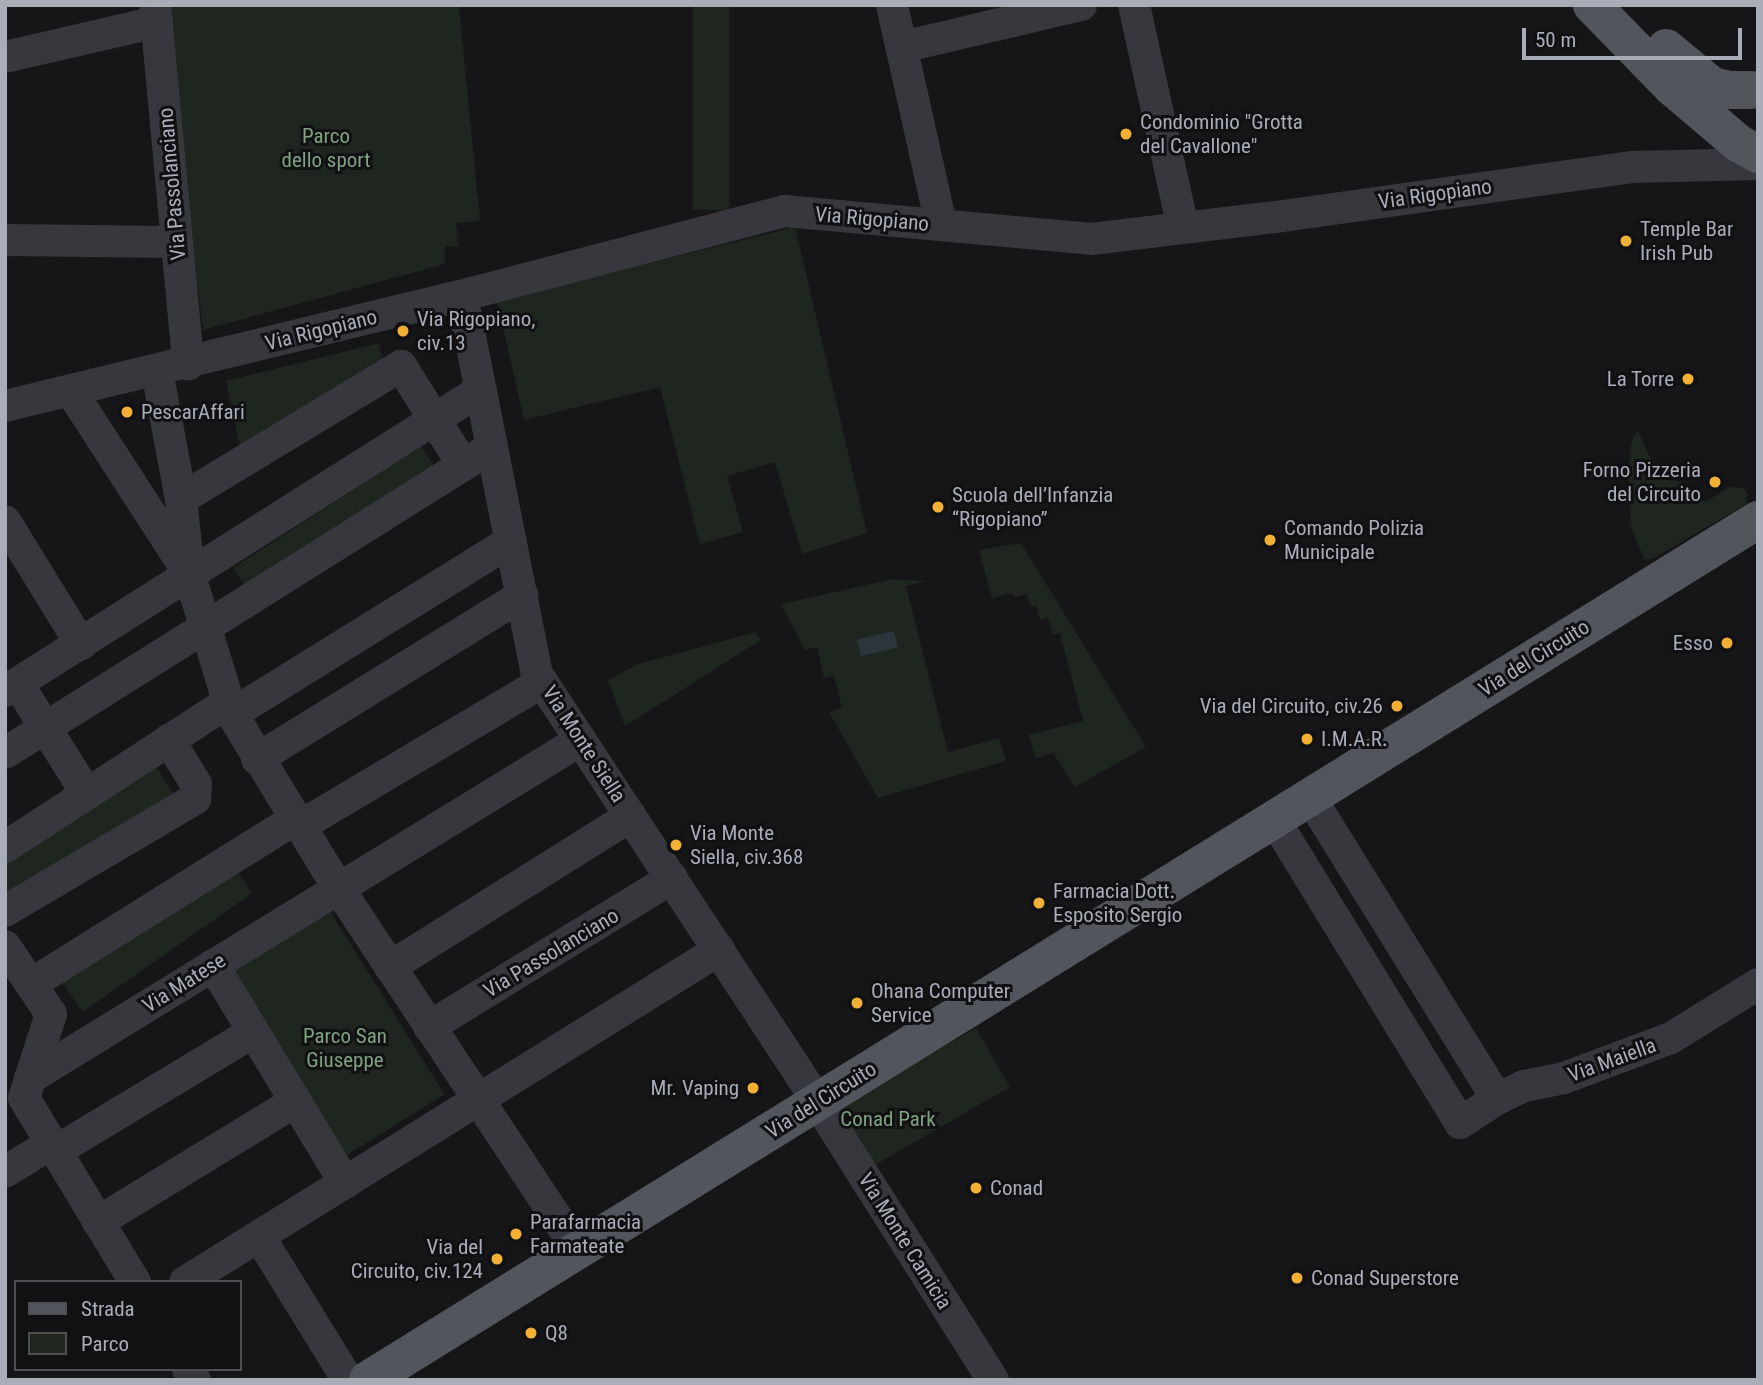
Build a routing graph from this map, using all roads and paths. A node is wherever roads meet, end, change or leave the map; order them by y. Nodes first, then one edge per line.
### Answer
1 (892, 5) edge
2 (1081, 5) edge
3 (1134, 5) edge
4 (1592, 5) edge
5 (1612, 5) edge
6 (156, 13) edge
7 (902, 47) junction
8 (5, 57) edge
9 (1756, 100) edge
10 (1758, 154) edge
11 (1758, 164) edge
12 (941, 225) junction
13 (1183, 228) junction
14 (5, 240) edge
15 (177, 242) junction
16 (462, 296) junction
17 (188, 364) junction
18 (157, 371) junction
19 (481, 390) junction
20 (71, 391) junction
21 (5, 406) edge
22 (434, 419) junction
23 (492, 447) junction
24 (463, 465) junction
25 (181, 499) junction
26 (1758, 520) edge
27 (5, 521) edge
28 (511, 541) junction
29 (17, 567) edge
30 (189, 573) junction
31 (523, 595) junction
32 (203, 628) junction
33 (81, 644) junction
34 (543, 682) junction
35 (11, 688) edge
36 (229, 709) junction
37 (45, 728) junction
38 (169, 740) junction
39 (580, 740) junction
40 (5, 752) edge
41 (257, 759) junction
42 (87, 794) junction
43 (1310, 797) junction
44 (631, 816) junction
45 (1274, 819) junction
46 (297, 822) junction
47 (5, 847) edge
48 (672, 878) junction
49 (339, 889) junction
50 (5, 911) edge
51 (5, 946) edge
52 (719, 950) junction
53 (213, 965) junction
54 (390, 967) junction
55 (31, 984) junction
56 (1758, 984) edge
57 (429, 1027) junction
58 (253, 1032) junction
59 (30, 1078) junction
60 (1497, 1098) junction
61 (478, 1100) junction
62 (296, 1101) junction
63 (818, 1101) junction
64 (54, 1147) junction
65 (5, 1172) edge
66 (345, 1183) junction
67 (98, 1222) junction
68 (259, 1236) junction
69 (579, 1251) junction
70 (134, 1280) edge
71 (188, 1280) edge
72 (348, 1380) edge
73 (368, 1380) edge
74 (993, 1380) edge

1 - 7 street
2 - 7 street
3 - 13 street
4 - 10 main road
5 - 9 main road
6 - 8 street
6 - 15 street, Via Passolanciano
7 - 12 street
11 - 13 street, Via Rigopiano
12 - 13 street, Via Rigopiano
12 - 16 street, Via Rigopiano
14 - 15 street
15 - 17 street, Via Passolanciano
16 - 17 street, Via Rigopiano
16 - 19 street, Via Monte Siella
17 - 18 street, Via Rigopiano
18 - 20 street, Via Rigopiano
18 - 25 street
19 - 22 street
19 - 23 street, Via Monte Siella
20 - 21 street, Via Rigopiano
20 - 30 street
22 - 24 street
22 - 25 street
22 - 30 street
23 - 24 street
23 - 28 street, Via Monte Siella
24 - 32 street
25 - 30 street
26 - 43 main road, Via del Circuito
27 - 29 street
28 - 31 street, Via Monte Siella
28 - 36 street
29 - 33 street
30 - 32 street
30 - 33 street
31 - 34 street, Via Monte Siella
31 - 41 street
32 - 36 street
32 - 37 street
33 - 35 street
34 - 39 street, Via Monte Siella
34 - 46 street
35 - 37 street
36 - 38 street
36 - 41 street
37 - 40 street
37 - 42 street
38 - 42 street
38 - 50 street
39 - 44 street, Via Monte Siella
39 - 49 street
41 - 46 street
42 - 47 street
43 - 45 main road, Via del Circuito
43 - 60 street
44 - 48 street, Via Monte Siella
44 - 54 street
45 - 60 street, Via Maiella
45 - 63 main road, Via del Circuito
46 - 49 street
46 - 55 street
48 - 52 street, Via Monte Siella
48 - 57 street, Via Passolanciano
49 - 53 street, Via Matese
49 - 54 street
51 - 55 street
52 - 61 street
52 - 63 street, Via Monte Siella
53 - 58 street
53 - 59 street, Via Matese
54 - 57 street
55 - 59 street
56 - 60 street, Via Maiella
57 - 61 street
58 - 62 street
58 - 64 street
59 - 64 street
61 - 66 street
61 - 69 street
62 - 66 street
62 - 67 street
63 - 69 main road, Via del Circuito
63 - 74 street, Via Monte Camicia
64 - 65 street
64 - 67 street
66 - 68 street
67 - 70 street
68 - 71 street
68 - 72 street
69 - 73 main road, Via del Circuito

